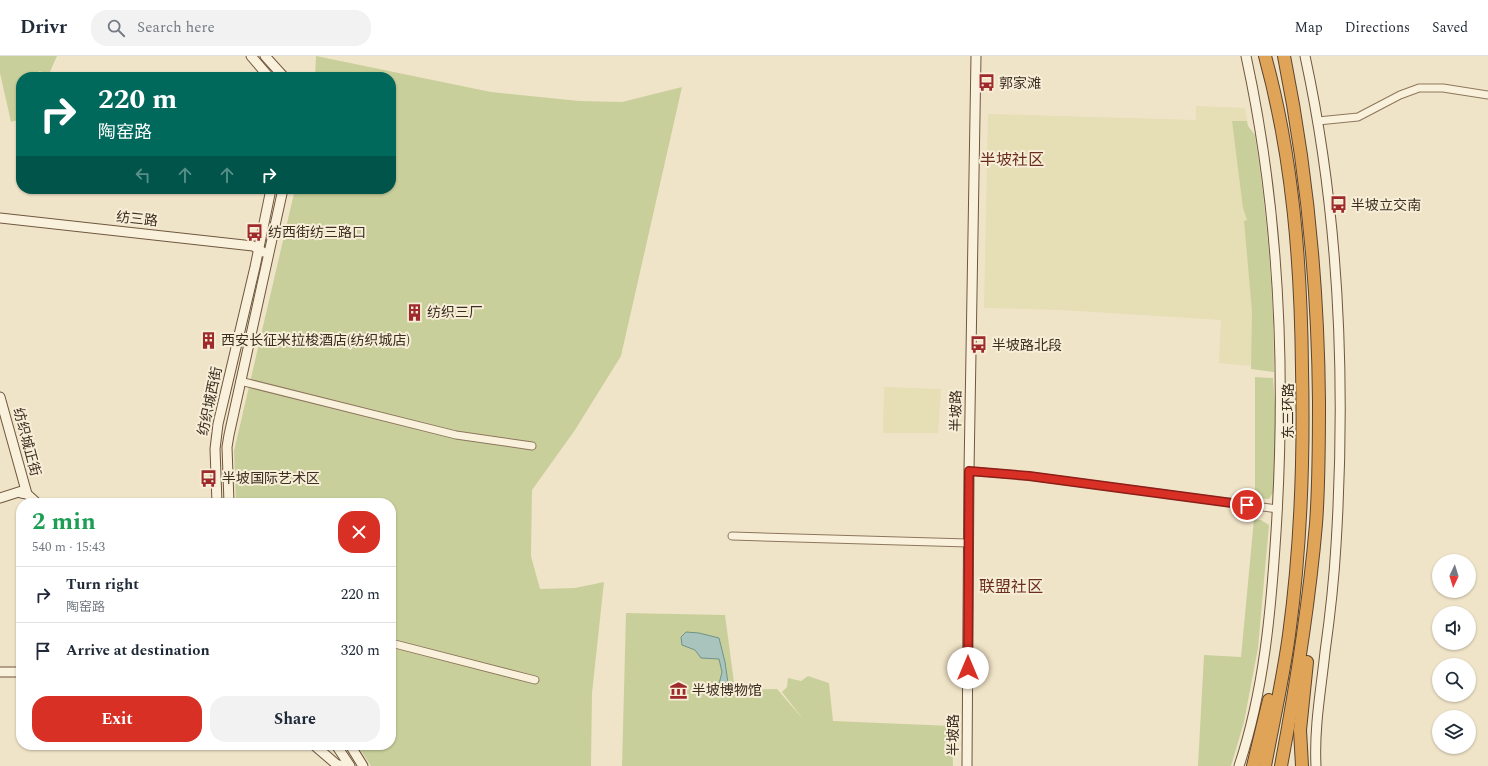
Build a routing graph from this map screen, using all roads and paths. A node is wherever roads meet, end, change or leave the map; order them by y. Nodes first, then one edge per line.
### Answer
1 (251, 56) edge
2 (265, 56) edge
3 (976, 56) edge
4 (1246, 56) edge
5 (1265, 56) edge
6 (1284, 56) edge
7 (1305, 56) edge
8 (265, 72) edge
9 (279, 72) edge
10 (1488, 95) edge
11 (1318, 121) junction
12 (270, 194) edge
13 (282, 194) edge
14 (0, 218) edge
15 (258, 251) junction
16 (270, 253) junction
17 (240, 382) junction
18 (0, 397) edge
19 (0, 418) edge
20 (532, 446) dead end
21 (969, 471) junction
22 (24, 492) junction
23 (0, 498) edge
24 (31, 498) edge
25 (217, 498) edge
26 (229, 498) edge
27 (1278, 510) junction
28 (1316, 524) junction
29 (732, 536) dead end
30 (968, 543) junction
31 (1289, 636) junction
32 (396, 644) edge
33 (0, 672) edge
34 (16, 672) edge
35 (535, 680) dead end
36 (320, 750) edge
37 (339, 750) edge
38 (353, 750) edge
39 (1282, 765) edge
40 (342, 766) edge
41 (350, 766) edge
42 (361, 766) edge
43 (967, 766) edge
44 (1239, 766) edge
45 (1252, 766) edge
46 (1265, 766) edge
47 (1302, 766) edge
48 (1316, 766) edge

1 - 8 main road
2 - 9 main road
3 - 21 main road, 半坡路
4 - 27 main road
5 - 31 highway, 东三环路
6 - 28 highway
7 - 11 main road
10 - 11 street
11 - 48 main road
12 - 15 main road, 纺织城西街
13 - 16 main road, 纺织城西街
14 - 15 main road, 纺三路
15 - 16 main road, 纺三路
15 - 25 main road, 纺织城西街
16 - 17 main road, 纺织城西街
17 - 20 street
17 - 26 main road, 纺织城西街
18 - 22 main road, 纺织城正街
19 - 22 main road, 纺织城正街
21 - 27 street
21 - 30 main road, 半坡路
22 - 23 main road
22 - 24 main road, 纺织城正街
27 - 44 main road
28 - 39 highway
28 - 47 highway
29 - 30 street
30 - 43 main road, 半坡路
31 - 45 highway
31 - 46 highway, 东三环路
32 - 35 street
33 - 34 main road
36 - 40 main road
37 - 41 main road
38 - 42 main road

